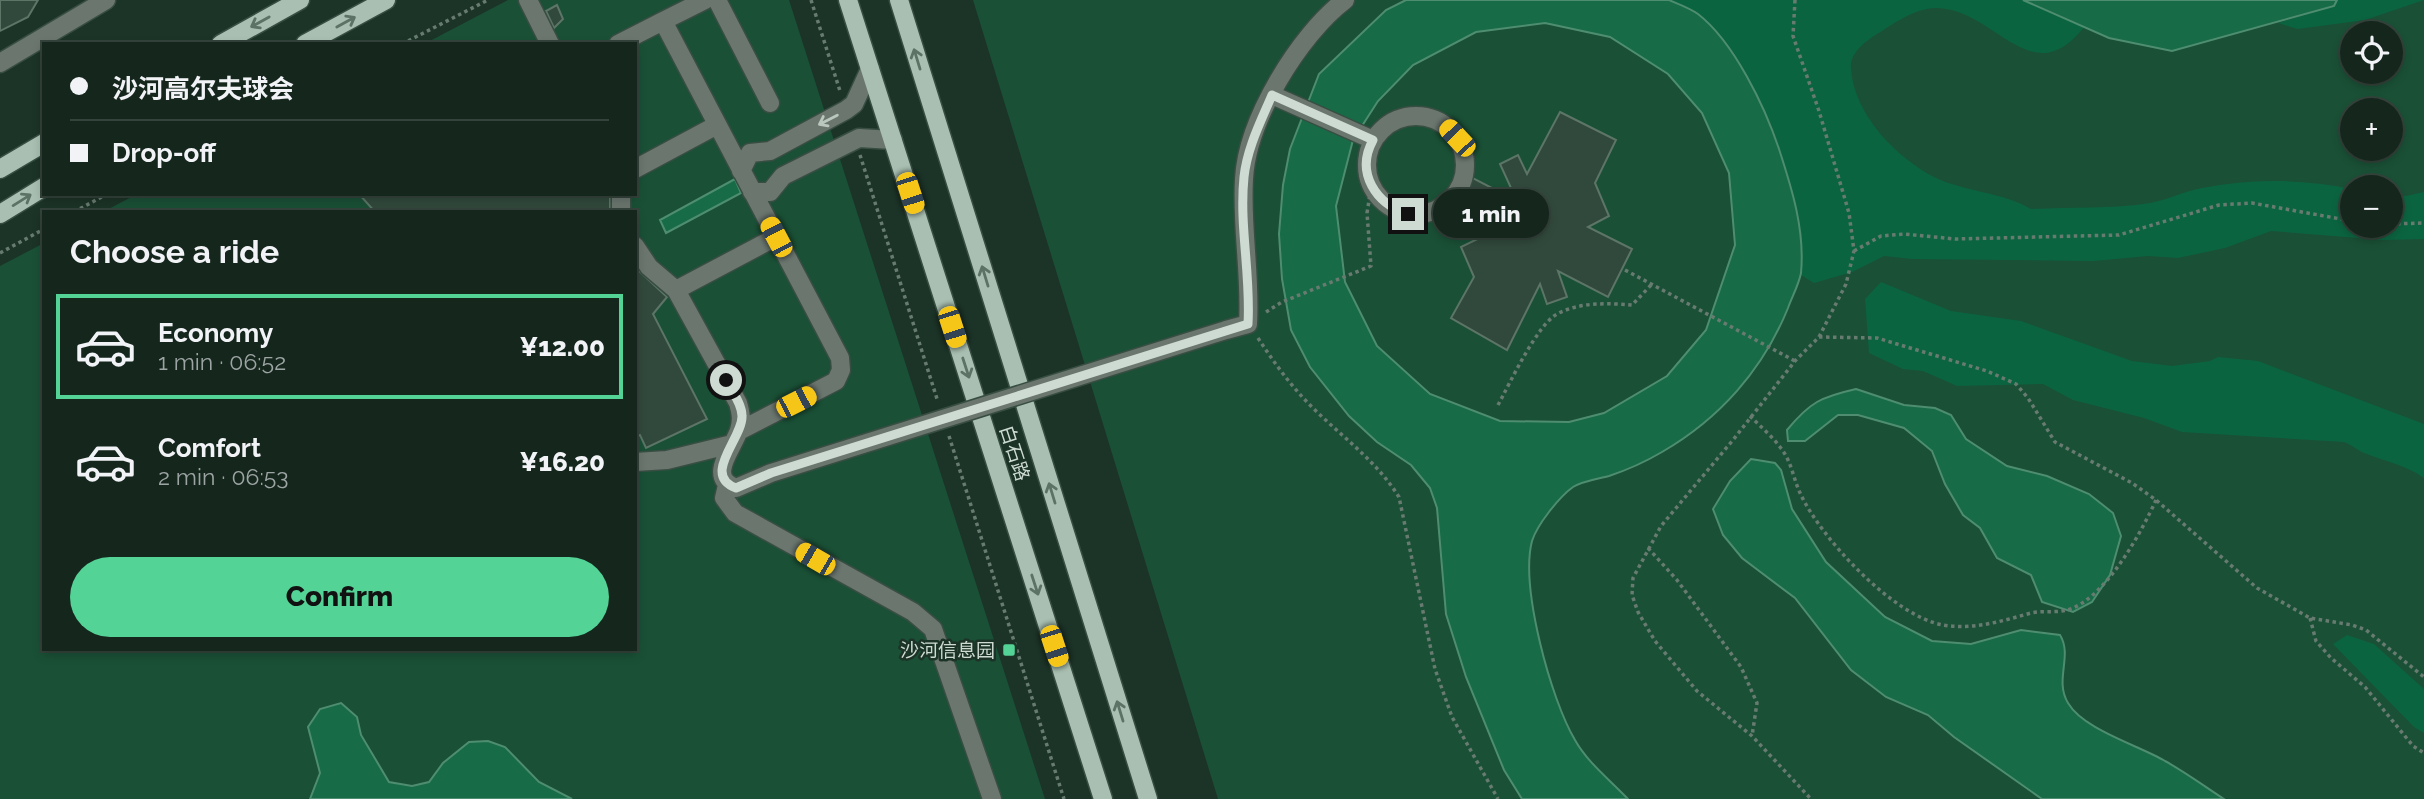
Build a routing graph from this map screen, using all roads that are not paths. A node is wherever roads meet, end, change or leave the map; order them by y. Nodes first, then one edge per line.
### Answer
1 (106, 0) edge
2 (300, 0) edge
3 (386, 0) edge
4 (527, 0) edge
5 (705, 0) edge
6 (718, 0) edge
7 (848, 0) edge
8 (899, 0) edge
9 (1345, 0) edge
10 (663, 21) junction
11 (225, 42) edge
12 (309, 42) edge
13 (549, 42) edge
14 (622, 42) edge
15 (0, 63) edge
16 (870, 69) junction
17 (1272, 95) junction
18 (770, 103) dead end
19 (717, 125) junction
20 (1368, 137) junction
21 (893, 140) junction
22 (42, 144) edge
23 (637, 168) edge
24 (0, 169) edge
25 (741, 171) junction
26 (42, 188) edge
27 (752, 192) junction
28 (0, 214) edge
29 (776, 237) junction
30 (637, 249) edge
31 (676, 290) junction
32 (735, 438) junction
33 (637, 462) edge
34 (727, 485) junction
35 (1128, 739) junction
36 (1088, 753) junction
37 (992, 799) edge
38 (1096, 799) edge
39 (1103, 799) edge
40 (1148, 799) edge
41 (1156, 799) edge

1 - 15 street
2 -> 11 main road
12 -> 3 main road
4 - 13 street
5 - 10 street
6 - 18 street
7 - 16 main road, 白石路
35 -> 8 main road, 白石路
9 - 17 street
10 - 14 street
10 - 19 street
16 - 21 main road, 白石路
16 -> 25 street
17 - 20 street
17 - 34 street, bridge
19 - 23 street
19 - 25 street
20 - 20 street
21 - 27 street
21 -> 36 main road, 白石路
22 - 24 main road
25 - 27 street
28 -> 26 main road
27 - 29 street
29 - 31 street
29 - 32 street
30 - 31 street
31 - 32 street
32 - 33 street
32 - 34 street
34 - 37 street
35 - 40 main road, 白石路
35 - 41 main road
36 - 38 main road
36 - 39 main road, 白石路

